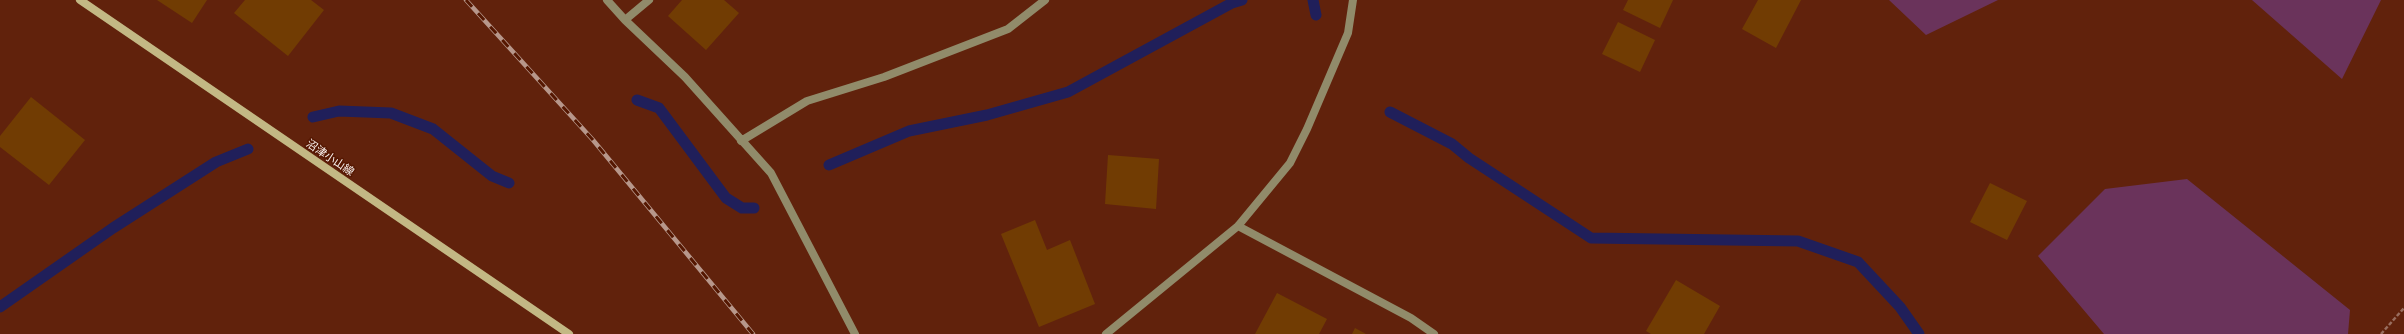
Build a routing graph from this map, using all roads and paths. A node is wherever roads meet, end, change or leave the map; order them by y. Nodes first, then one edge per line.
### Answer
1 (80, 0) edge
2 (608, 0) edge
3 (649, 0) edge
4 (1045, 0) edge
5 (1353, 0) edge
6 (625, 20) junction
7 (741, 141) junction
8 (1238, 226) junction
9 (2404, 308) edge
10 (569, 334) edge
11 (855, 334) edge
12 (1106, 334) edge
13 (1434, 334) edge
14 (2381, 334) edge

1 - 10 main road, 沼津小山線
2 - 6 street
3 - 6 street
4 - 7 street
5 - 8 street
6 - 7 street
7 - 11 street
8 - 12 street
8 - 13 street
9 - 14 path

